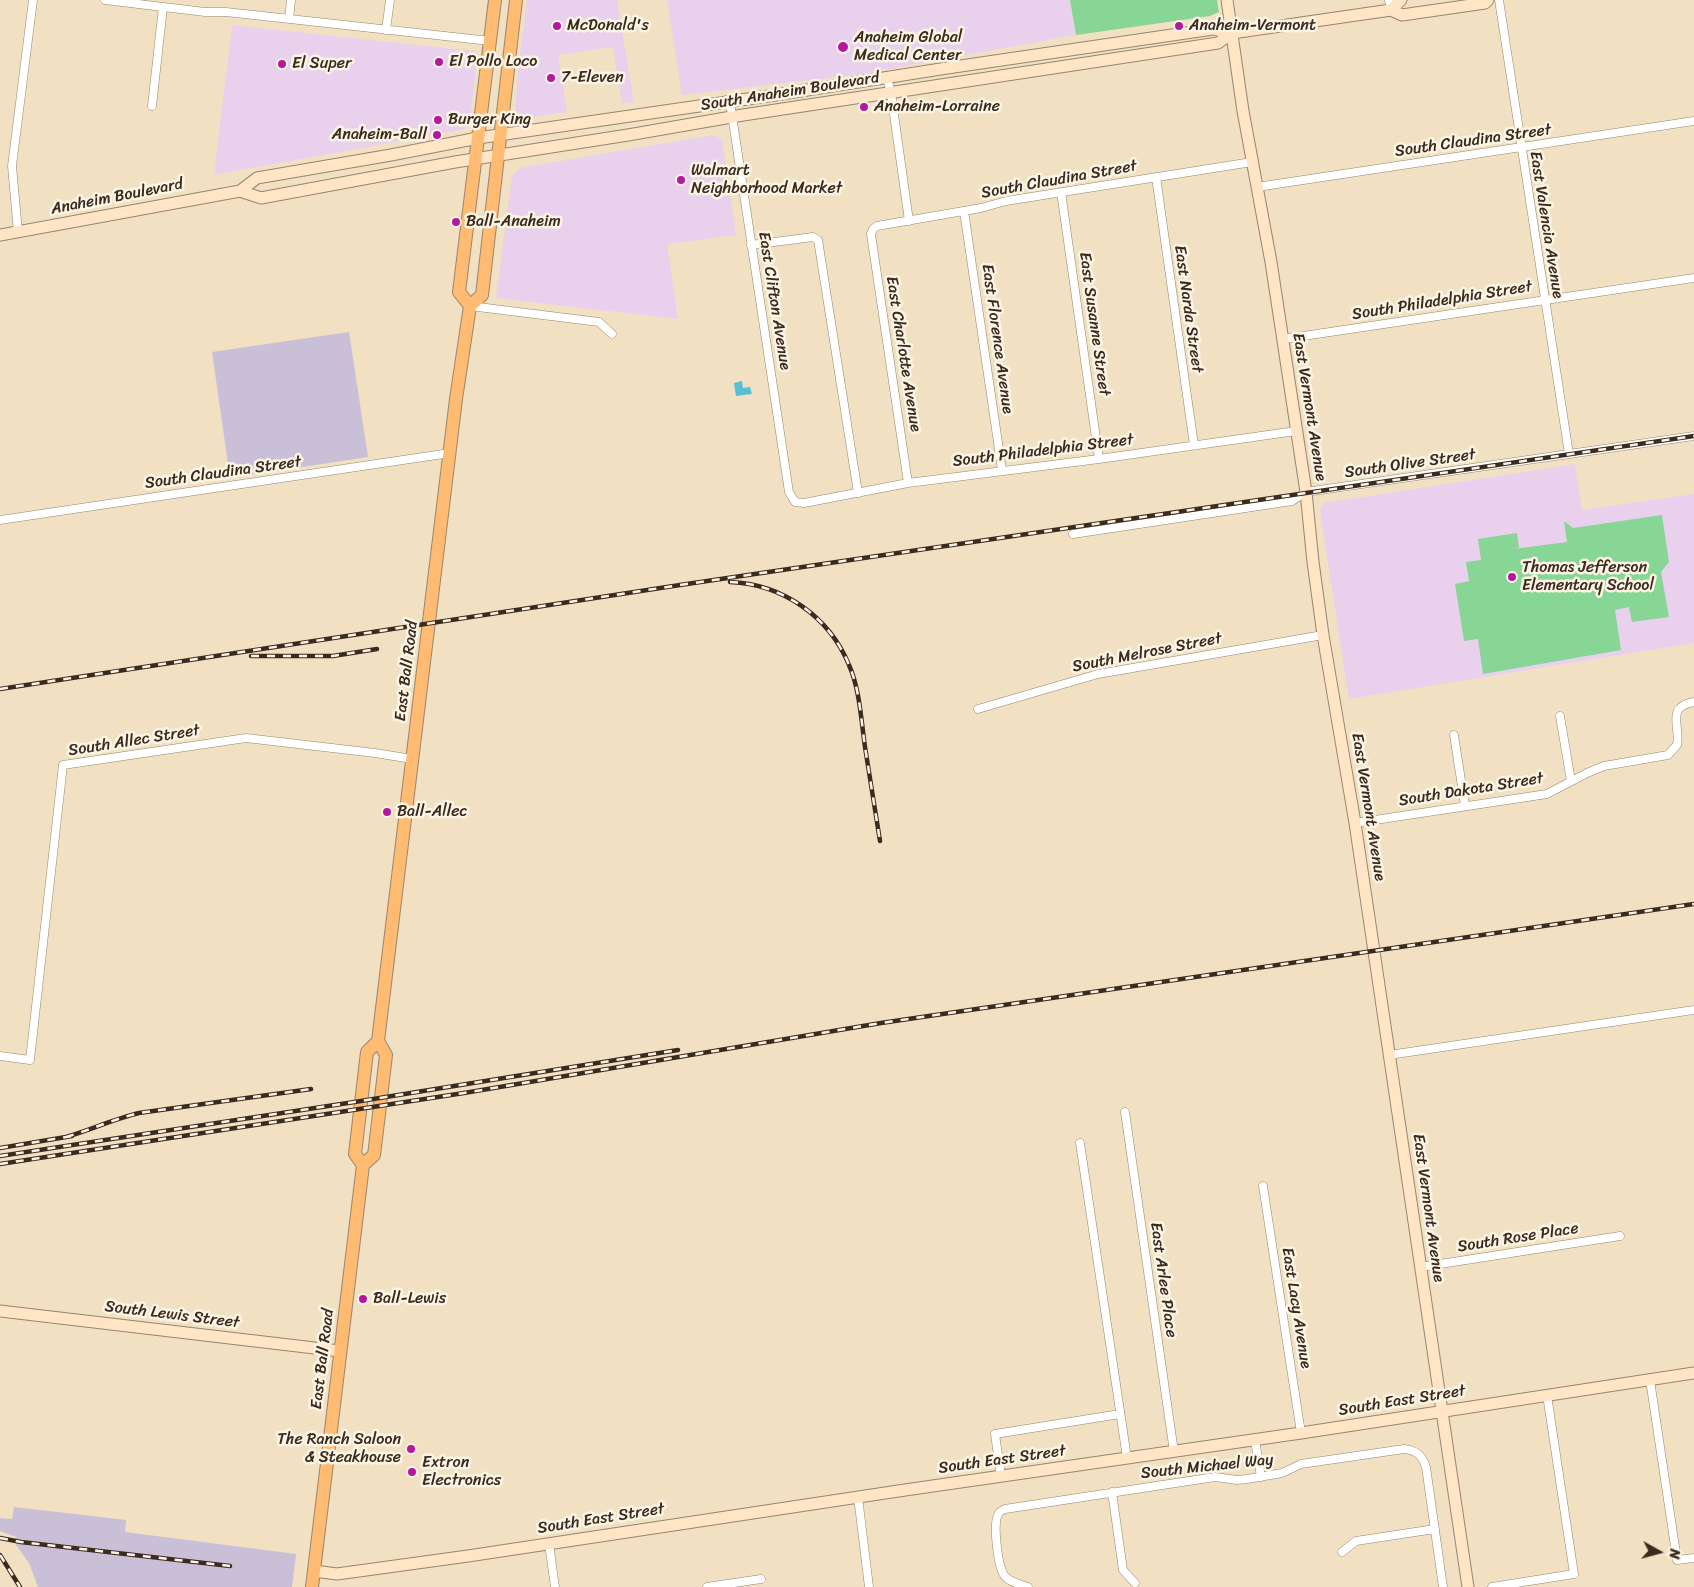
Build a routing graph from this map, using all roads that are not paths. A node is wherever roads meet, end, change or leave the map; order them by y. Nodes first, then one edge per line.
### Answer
1 (33, 0) edge
2 (105, 0) edge
3 (291, 0) edge
4 (390, 0) edge
5 (495, 0) edge
6 (516, 0) edge
7 (1227, 0) edge
8 (1401, 0) edge
9 (1488, 0) edge
10 (1499, 0) edge
11 (1390, 5) edge
12 (163, 7) junction
13 (289, 19) junction
14 (386, 30) junction
15 (1232, 33) junction
16 (490, 41) junction
17 (887, 78) junction
18 (858, 82) junction
19 (891, 93) junction
20 (730, 102) junction
21 (823, 103) junction
22 (152, 106) dead end
23 (732, 117) junction
24 (1694, 121) edge
25 (501, 135) junction
26 (478, 138) junction
27 (1521, 147) junction
28 (499, 156) junction
29 (476, 159) junction
30 (1252, 162) junction
31 (1156, 177) junction
32 (1257, 187) junction
33 (240, 191) junction
34 (1061, 192) junction
35 (964, 211) junction
36 (909, 220) junction
37 (873, 229) joint
38 (18, 232) junction
39 (0, 235) edge
40 (751, 245) junction
41 (1694, 278) edge
42 (1544, 299) junction
43 (470, 306) junction
44 (612, 334) dead end
45 (1282, 339) junction
46 (1296, 431) junction
47 (1694, 436) edge
48 (1194, 445) junction
49 (450, 453) junction
50 (1569, 454) junction
51 (1099, 459) junction
52 (1002, 470) junction
53 (908, 483) junction
54 (1306, 492) junction
55 (858, 493) junction
56 (795, 502) joint
57 (0, 520) edge
58 (1073, 534) dead end
59 (1323, 635) junction
60 (1694, 702) edge
61 (978, 710) dead end
62 (1560, 716) dead end
63 (1454, 735) dead end
64 (412, 759) junction
65 (1572, 781) junction
66 (1465, 806) junction
67 (1355, 823) junction
68 (1694, 1010) edge
69 (378, 1041) junction
70 (1389, 1055) junction
71 (0, 1056) edge
72 (1125, 1112) dead end
73 (1080, 1143) dead end
74 (363, 1165) junction
75 (1263, 1186) dead end
76 (1620, 1236) dead end
77 (1421, 1267) junction
78 (0, 1311) edge
79 (340, 1351) junction
80 (1694, 1373) edge
81 (1650, 1380) junction
82 (1547, 1396) junction
83 (1441, 1411) junction
84 (1120, 1414) junction
85 (1301, 1433) junction
86 (1255, 1440) junction
87 (1174, 1452) junction
88 (1127, 1458) junction
89 (1001, 1476) junction
90 (1261, 1477) junction
91 (1112, 1492) junction
92 (858, 1497) junction
93 (1435, 1529) junction
94 (549, 1544) junction
95 (1342, 1552) dead end
96 (1694, 1558) edge
97 (314, 1571) junction
98 (761, 1579) dead end
99 (1136, 1583) dead end
100 (312, 1587) edge
101 (555, 1587) edge
102 (707, 1587) edge
103 (869, 1587) edge
104 (1028, 1587) edge
105 (1443, 1587) edge
106 (1468, 1587) edge
107 (1492, 1587) edge

1 - 38 street
2 - 12 street
3 - 13 street
4 - 14 street
5 - 16 main road
6 - 25 main road, East Ball Road
7 - 15 street, East Vermont Avenue
8 - 11 street
9 - 11 street, South Anaheim Boulevard
10 - 27 street, East Valencia Avenue
11 - 15 street, South Anaheim Boulevard
12 - 13 street
12 - 22 street
13 - 14 street
14 - 16 street
15 - 17 street, South Anaheim Boulevard
15 - 19 street, South Anaheim Boulevard
15 - 30 street, East Vermont Avenue
16 - 26 main road
17 - 18 street, South Anaheim Boulevard
17 - 19 street
18 - 20 street, South Anaheim Boulevard
18 - 21 street
19 - 21 street, South Anaheim Boulevard
19 - 36 street
20 - 23 street, East Clifton Avenue
20 - 25 street, South Anaheim Boulevard
21 - 23 street, South Anaheim Boulevard
23 - 28 street, South Anaheim Boulevard
23 - 40 street, East Clifton Avenue
24 - 27 street, South Claudina Street
25 - 26 street, South Anaheim Boulevard
25 - 28 main road, East Ball Road
26 - 29 main road
26 - 33 street, Anaheim Boulevard
27 - 32 street, South Claudina Street
27 - 42 street, East Valencia Avenue
28 - 29 street, South Anaheim Boulevard
28 - 43 main road, East Ball Road
29 - 33 street, Anaheim Boulevard
29 - 43 main road
30 - 31 street, South Claudina Street
30 - 32 street, East Vermont Avenue
31 - 34 street, South Claudina Street
31 - 48 street, East Narda Street
32 - 45 street, East Vermont Avenue
33 - 38 street, Anaheim Boulevard
34 - 35 street, South Claudina Street
34 - 51 street, East Susanne Street
35 - 36 street, South Claudina Street
35 - 52 street, East Florence Avenue
36 - 37 street, South Claudina Street
37 - 53 street, East Charlotte Avenue
38 - 39 street, Anaheim Boulevard
40 - 55 street
40 - 56 street, East Clifton Avenue
41 - 42 street, South Philadelphia Street
42 - 45 street, South Philadelphia Street
42 - 50 street, East Valencia Avenue
43 - 44 street
43 - 49 main road, East Ball Road
45 - 46 street, East Vermont Avenue
46 - 48 street, South Philadelphia Street
46 - 54 street, East Vermont Avenue
47 - 50 street, South Olive Street
48 - 51 street, South Philadelphia Street
49 - 57 street, South Claudina Street
49 - 64 main road, East Ball Road
50 - 54 street, South Olive Street
51 - 52 street, South Philadelphia Street
52 - 53 street, South Philadelphia Street
53 - 55 street, South Philadelphia Street
54 - 58 street, South Olive Street
54 - 59 street, East Vermont Avenue
55 - 56 street, South Philadelphia Street
59 - 61 street, South Melrose Street
59 - 67 street, East Vermont Avenue
60 - 65 street, South Dakota Street
62 - 65 street
63 - 66 street
64 - 69 main road, East Ball Road
64 - 71 street, South Allec Street
65 - 66 street, South Dakota Street
66 - 67 street, South Dakota Street
67 - 70 street, East Vermont Avenue
68 - 70 street
69 - 74 main road, East Ball Road
69 - 74 main road, East Ball Road
70 - 77 street, East Vermont Avenue
72 - 87 street, East Arlee Place
73 - 84 street
74 - 79 main road, East Ball Road
75 - 85 street, East Lacy Avenue
76 - 77 street, South Rose Place
77 - 83 street, East Vermont Avenue
78 - 79 street, South Lewis Street
79 - 97 main road, East Ball Road
80 - 81 street, South East Street
81 - 82 street, South East Street
81 - 96 street
82 - 83 street, South East Street
82 - 107 street
83 - 85 street, South East Street
83 - 106 street, East Vermont Avenue
84 - 88 street
84 - 89 street
85 - 86 street, South East Street
86 - 87 street, South East Street
86 - 90 street
87 - 88 street, South East Street
88 - 89 street, South East Street
89 - 92 street, South East Street
90 - 91 street, South Michael Way
90 - 93 street, South Michael Way
91 - 99 street
91 - 104 street, South Michael Way
92 - 94 street, South East Street
92 - 103 street
93 - 95 street
93 - 105 street
94 - 97 street, South East Street
94 - 101 street
97 - 100 main road, East Ball Road
98 - 102 street

